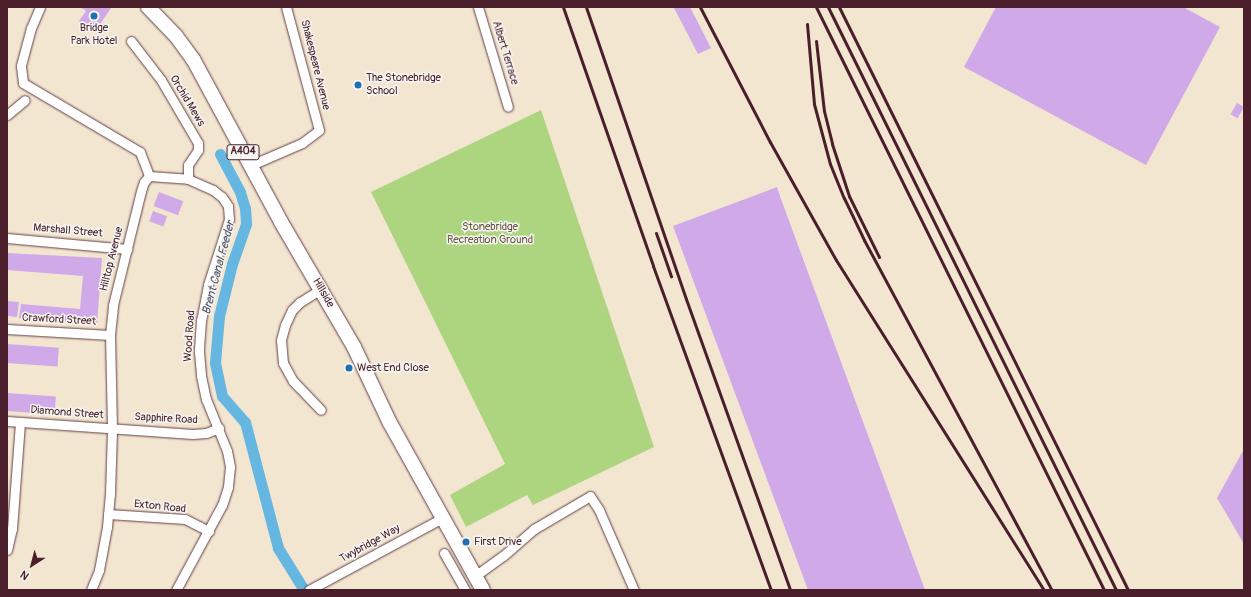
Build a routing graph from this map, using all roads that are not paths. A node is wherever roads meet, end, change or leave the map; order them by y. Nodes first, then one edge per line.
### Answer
1 (40, 7) edge
2 (148, 7) edge
3 (286, 7) edge
4 (478, 7) edge
5 (131, 41) dead end
6 (25, 100) dead end
7 (508, 107) dead end
8 (7, 116) edge
9 (250, 165) junction
10 (149, 176) junction
11 (188, 179) junction
12 (7, 238) edge
13 (127, 249) junction
14 (321, 289) junction
15 (7, 329) edge
16 (110, 335) junction
17 (321, 410) dead end
18 (7, 421) edge
19 (20, 422) junction
20 (219, 428) junction
21 (112, 429) junction
22 (108, 514) junction
23 (442, 518) junction
24 (208, 531) junction
25 (7, 550) edge
26 (444, 553) dead end
27 (475, 576) junction
28 (312, 589) edge
29 (91, 590) edge
30 (176, 590) edge
31 (464, 590) edge
32 (483, 590) edge
33 (634, 590) edge

1 - 10 street
2 - 9 main road, Hillside / A404
3 - 9 street, Shakespeare Avenue
4 - 7 street, Albert Terrace
5 - 11 street, Orchid Mews
6 - 8 street
9 - 14 main road, Hillside / A404
10 - 11 street, Wood Road
10 - 13 street, Hilltop Avenue
11 - 20 street, Wood Road
12 - 13 street, Marshall Street
13 - 16 street, Hilltop Avenue
14 - 17 street
14 - 23 main road, Hillside / A404
15 - 16 street, Crawford Street
16 - 21 street, Hilltop Avenue
18 - 19 street, Diamond Street
19 - 21 street, Diamond Street
19 - 25 street, Diamond Street
20 - 21 street, Sapphire Road
20 - 24 street, Wood Road
21 - 22 street, Hilltop Avenue
22 - 24 street, Exton Road
22 - 29 street, Hilltop Avenue
23 - 27 main road, Hillside / A404
23 - 28 street, Twybridge Way
24 - 30 street, Wood Road
26 - 31 street
27 - 32 main road, Hillside / A404
27 - 33 street

